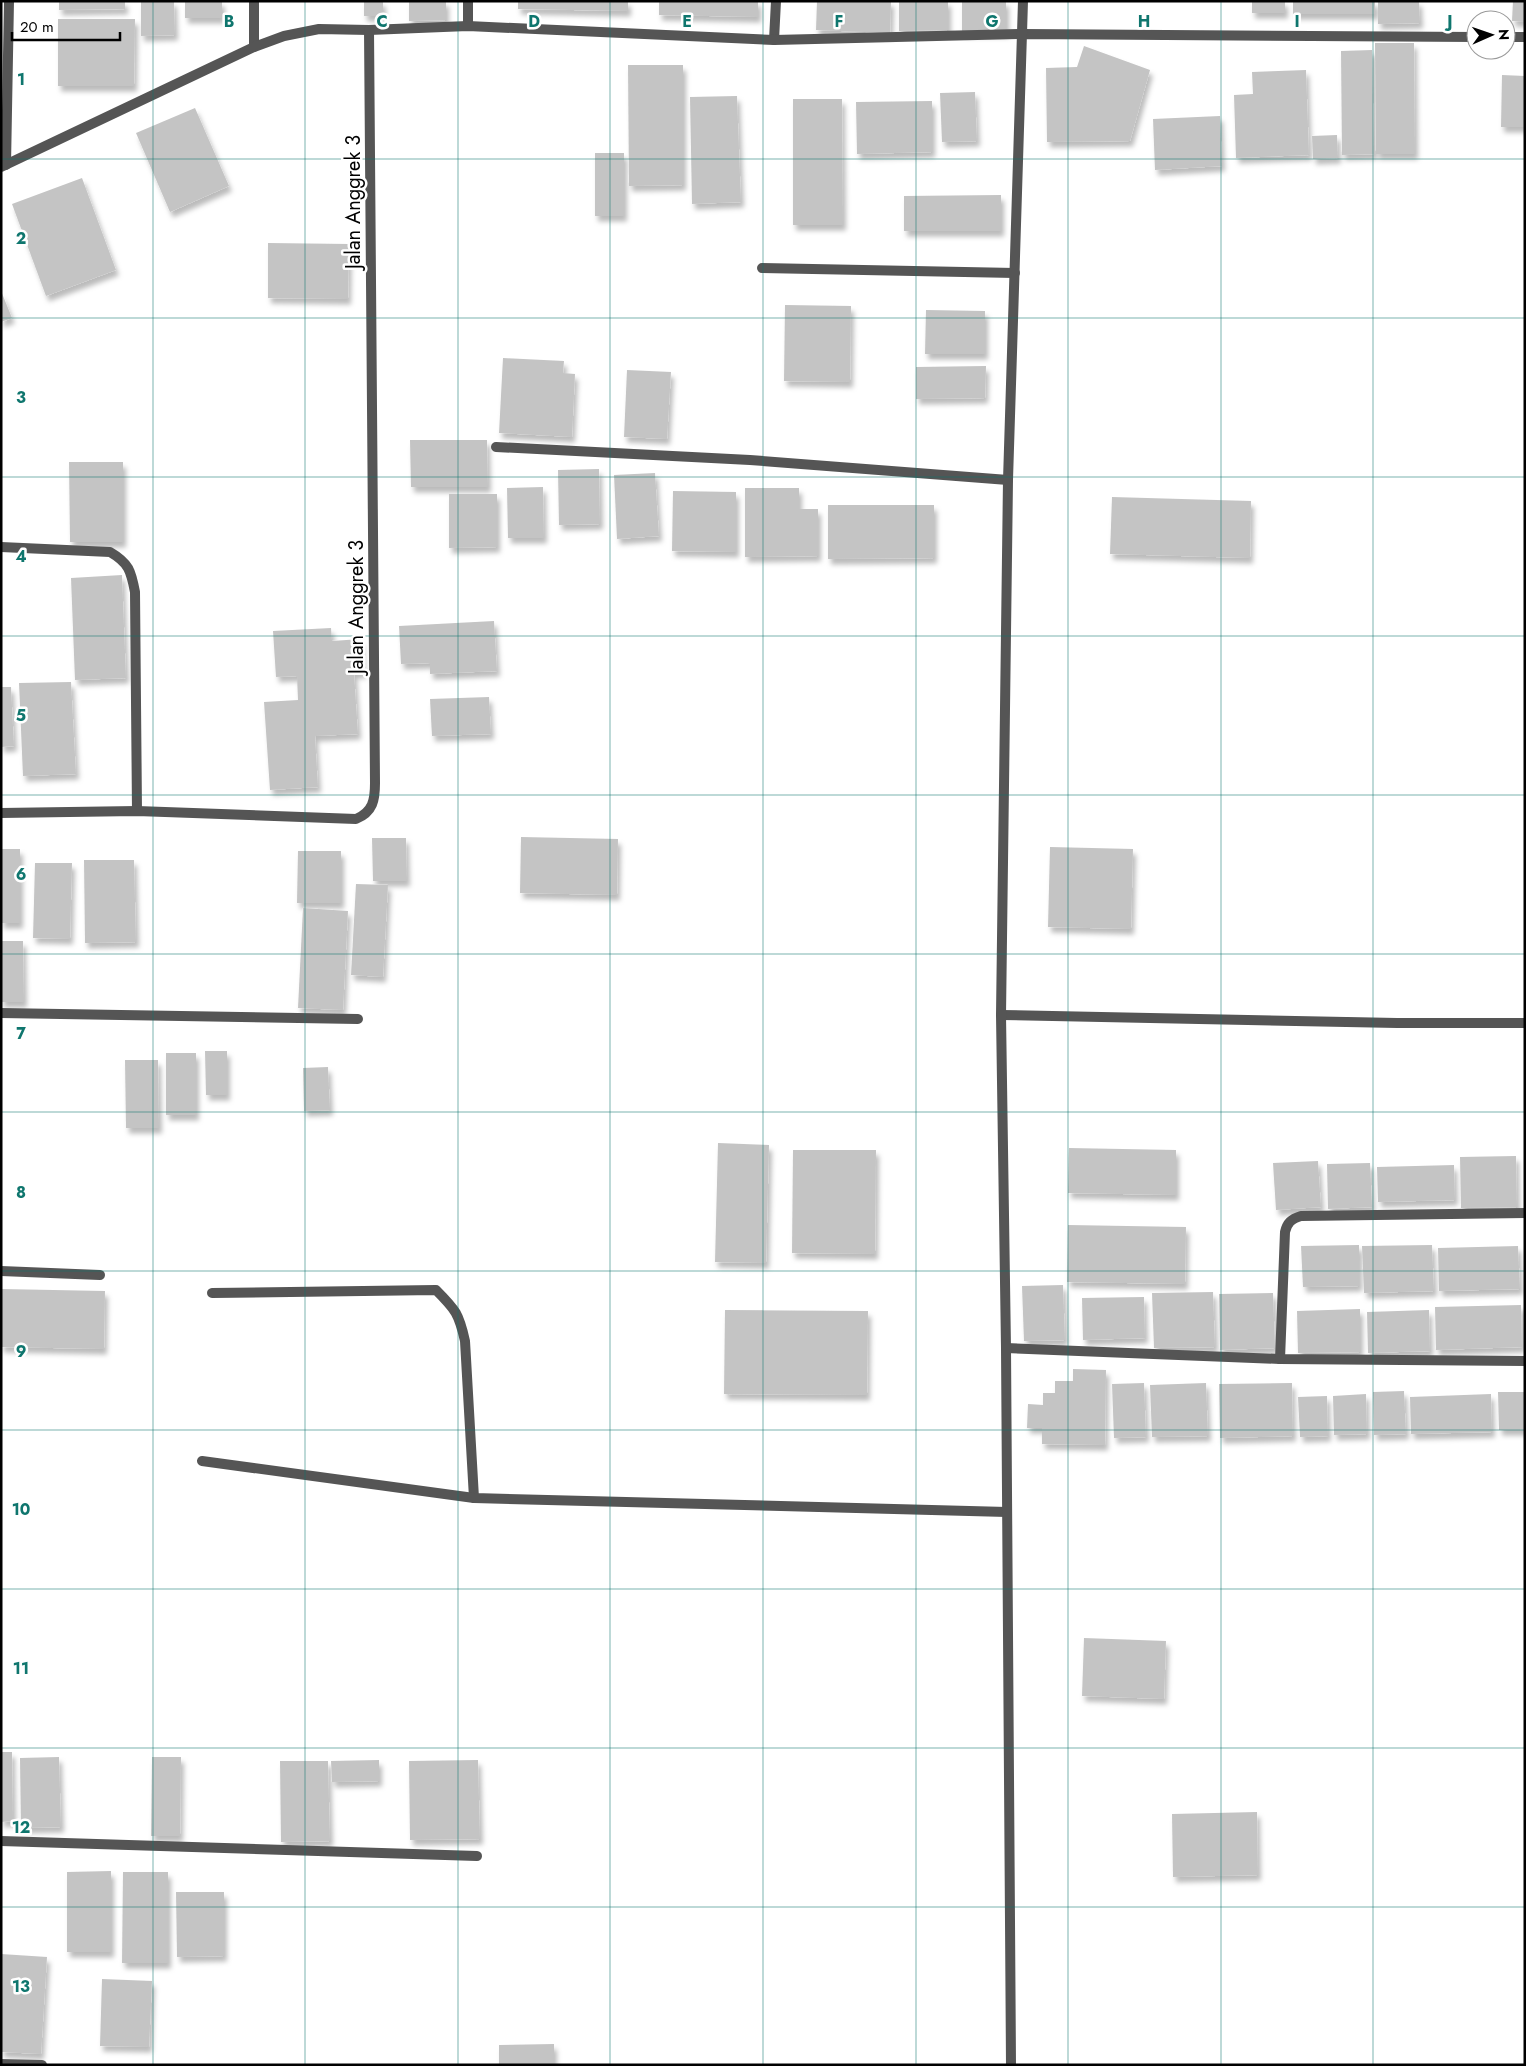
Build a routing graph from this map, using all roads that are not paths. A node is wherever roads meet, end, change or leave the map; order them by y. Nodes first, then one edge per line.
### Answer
1 (8, 1) edge
2 (254, 1) edge
3 (468, 1) edge
4 (776, 1) edge
5 (1023, 1) edge
6 (468, 26) junction
7 (369, 30) junction
8 (1023, 34) junction
9 (1466, 36) edge
10 (774, 40) junction
11 (254, 47) junction
12 (4, 166) edge
13 (762, 268) dead end
14 (1015, 273) junction
15 (496, 447) dead end
16 (1008, 480) junction
17 (1, 546) edge
18 (137, 811) junction
19 (1, 813) edge
20 (1, 1013) edge
21 (1001, 1014) junction
22 (358, 1019) dead end
23 (1525, 1023) edge
24 (1525, 1212) edge
25 (1, 1271) edge
26 (100, 1275) dead end
27 (212, 1292) dead end
28 (1006, 1348) junction
29 (1280, 1359) junction
30 (1525, 1360) edge
31 (202, 1461) dead end
32 (474, 1498) junction
33 (1007, 1512) junction
34 (1, 1841) edge
35 (477, 1856) dead end
36 (1, 2064) edge
37 (42, 2065) edge
38 (1011, 2065) edge

1 - 12 street
2 - 11 street
3 - 6 street
4 - 10 street
5 - 8 street
6 - 7 street
6 - 10 street
7 - 11 street
7 - 18 street, Jalan Anggrek 3
8 - 9 street
8 - 10 street
8 - 14 street
11 - 12 street
13 - 14 street
14 - 16 street
15 - 16 street
16 - 21 street
17 - 18 street
18 - 19 street, Jalan Anggrek 3
20 - 22 street
21 - 23 street
21 - 28 street
24 - 29 street
25 - 26 street
27 - 32 street
28 - 29 street
28 - 33 street
29 - 30 street
31 - 32 street
32 - 33 street
33 - 38 street
34 - 35 street
36 - 37 street

